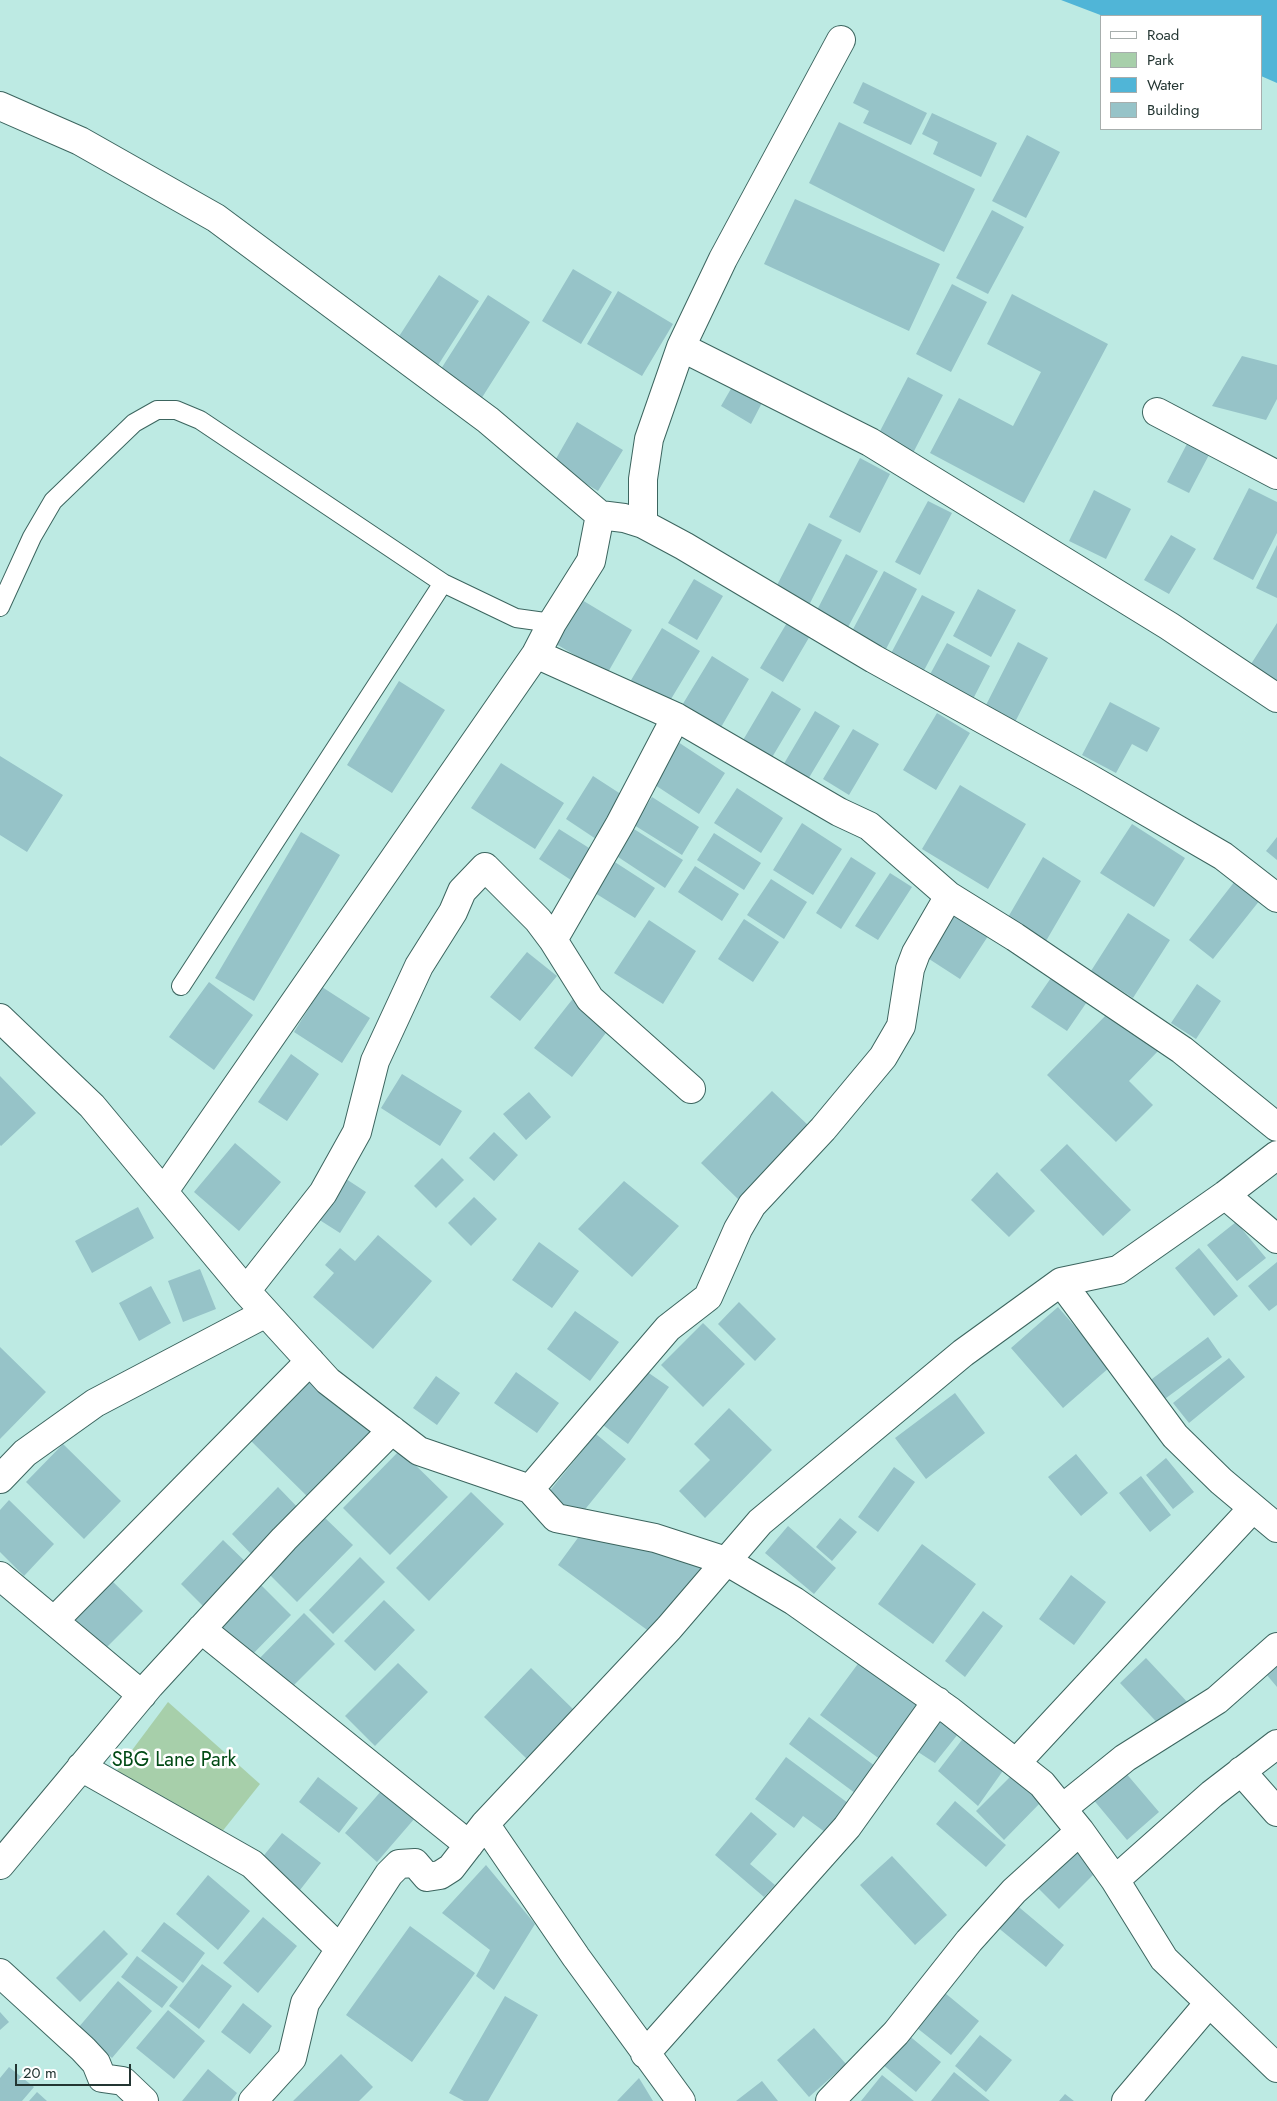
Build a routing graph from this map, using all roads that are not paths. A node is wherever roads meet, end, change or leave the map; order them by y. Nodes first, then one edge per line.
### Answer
1 (841, 40) dead end
2 (0, 106) edge
3 (681, 347) junction
4 (1157, 412) dead end
5 (1277, 475) edge
6 (600, 514) junction
7 (643, 524) junction
8 (443, 584) junction
9 (0, 607) edge
10 (552, 623) junction
11 (536, 654) junction
12 (1277, 698) edge
13 (676, 717) junction
14 (949, 896) junction
15 (1277, 898) edge
16 (553, 940) junction
17 (181, 986) dead end
18 (0, 1018) edge
19 (691, 1089) dead end
20 (1277, 1127) edge
21 (1277, 1155) edge
22 (164, 1191) junction
23 (1224, 1194) junction
24 (1277, 1239) edge
25 (1061, 1282) junction
26 (246, 1291) junction
27 (266, 1313) junction
28 (310, 1361) junction
29 (392, 1430) junction
30 (0, 1479) edge
31 (530, 1489) junction
32 (1253, 1508) junction
33 (1277, 1528) edge
34 (726, 1561) junction
35 (0, 1576) edge
36 (54, 1621) junction
37 (201, 1629) junction
38 (1277, 1647) edge
39 (142, 1694) junction
40 (937, 1701) junction
41 (1277, 1744) edge
42 (1016, 1763) junction
43 (81, 1767) junction
44 (1241, 1771) junction
45 (1063, 1808) junction
46 (1277, 1812) edge
47 (1080, 1831) junction
48 (477, 1835) junction
49 (0, 1864) edge
50 (1114, 1880) junction
51 (339, 1948) junction
52 (0, 1973) edge
53 (1209, 2003) junction
54 (646, 2054) junction
55 (1277, 2068) edge
56 (144, 2101) edge
57 (253, 2101) edge
58 (681, 2101) edge
59 (830, 2101) edge
60 (1126, 2101) edge

1 - 3 street
2 - 6 street
3 - 7 street
3 - 12 street
4 - 5 street
6 - 7 street
6 - 10 street
7 - 15 street
8 - 9 lane
8 - 10 lane
8 - 17 lane
10 - 11 street
11 - 13 street
11 - 22 street
13 - 14 street
13 - 16 street
14 - 20 street
14 - 31 street
16 - 19 street
16 - 26 street
18 - 22 street
21 - 23 street
22 - 26 street
23 - 24 street
23 - 25 street
25 - 32 street
25 - 34 street
26 - 27 street
27 - 28 street
27 - 30 street
28 - 29 street
28 - 36 street
29 - 31 street
29 - 37 street
31 - 34 street
32 - 33 street
32 - 42 street
34 - 40 street
34 - 48 street
35 - 36 street
36 - 39 street
37 - 39 street
37 - 48 street
38 - 45 street
39 - 43 street
40 - 42 street
40 - 54 street
41 - 44 street
42 - 45 street
43 - 49 street
43 - 51 street
44 - 46 street
44 - 50 street
45 - 47 street
47 - 50 street
47 - 59 street
48 - 51 street
48 - 54 street
50 - 53 street
51 - 57 street
52 - 56 street
53 - 55 street
53 - 60 street
54 - 58 street

